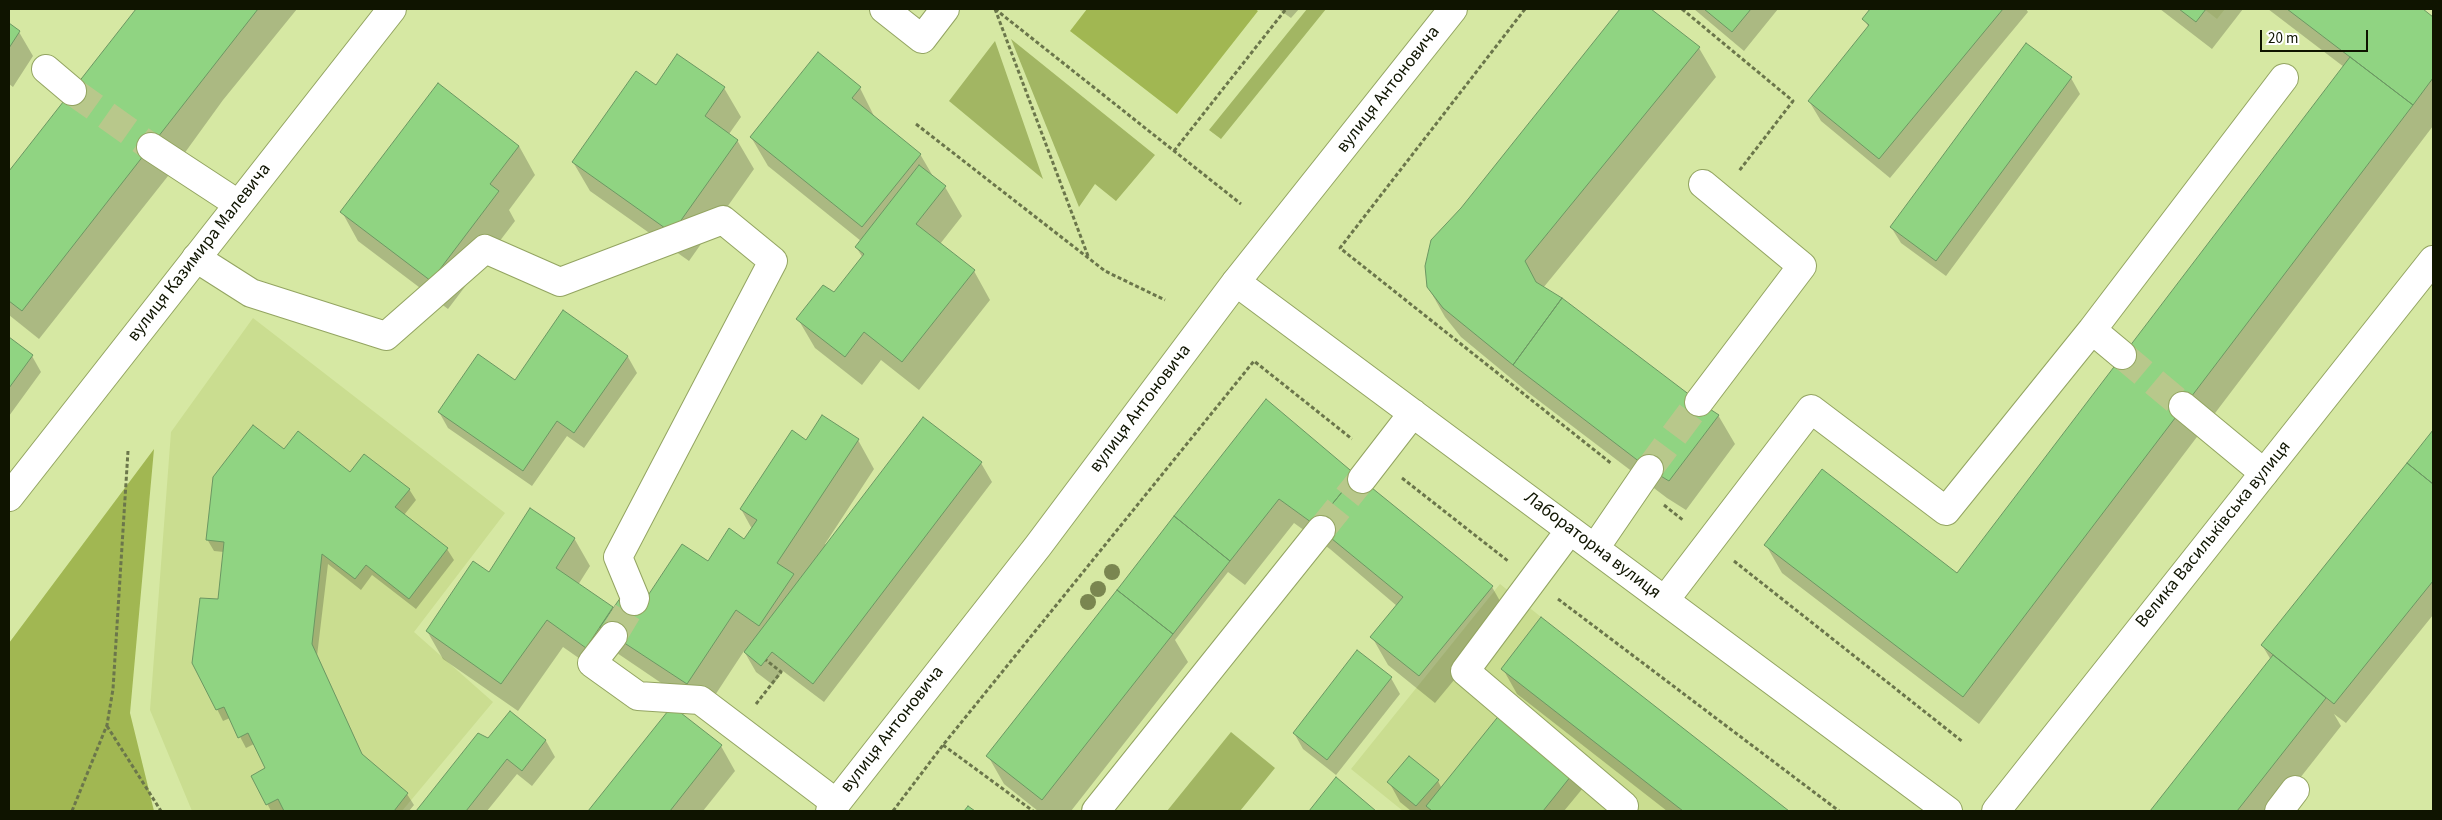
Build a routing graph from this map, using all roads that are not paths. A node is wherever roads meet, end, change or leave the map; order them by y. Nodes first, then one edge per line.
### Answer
1 (392, 9) edge
2 (884, 9) edge
3 (945, 9) edge
4 (1453, 9) edge
5 (46, 69) dead end
6 (2284, 78) dead end
7 (72, 91) tunnel mouth
8 (151, 147) tunnel mouth
9 (1710, 190) road end
10 (238, 204) junction
11 (196, 258) junction
12 (2433, 260) edge
13 (1236, 282) junction
14 (2092, 330) junction
15 (2122, 355) tunnel mouth
16 (1699, 402) tunnel mouth
17 (2183, 406) tunnel mouth
18 (1413, 413) junction
19 (1370, 469) tunnel mouth
20 (1649, 469) tunnel mouth
21 (2264, 473) junction
22 (9, 497) edge
23 (1321, 530) tunnel mouth
24 (1570, 530) junction
25 (1594, 548) junction
26 (1665, 600) junction
27 (634, 601) dead end
28 (614, 636) tunnel mouth
29 (833, 807) edge
30 (1096, 811) edge
31 (1622, 811) edge
32 (1948, 811) edge
33 (1996, 811) edge

1 - 10 main road, вулиця Казимира Малевича
2 - 3 main road
4 - 13 main road, вулиця Антоновича
5 - 7 main road
6 - 14 main road
8 - 10 main road
9 - 16 main road
10 - 11 main road, вулиця Казимира Малевича
11 - 22 main road, вулиця Казимира Малевича
11 - 27 main road
12 - 21 main road, Велика Васильківська вулиця
13 - 18 main road, Лабораторна вулиця
13 - 29 main road, вулиця Антоновича
14 - 15 main road
14 - 26 main road
17 - 21 main road
18 - 19 main road
18 - 24 main road, Лабораторна вулиця
20 - 25 main road
21 - 33 main road, Велика Васильківська вулиця
23 - 30 main road
24 - 25 main road, Лабораторна вулиця
24 - 31 main road
25 - 26 main road, Лабораторна вулиця
26 - 32 main road, Лабораторна вулиця
28 - 29 main road

